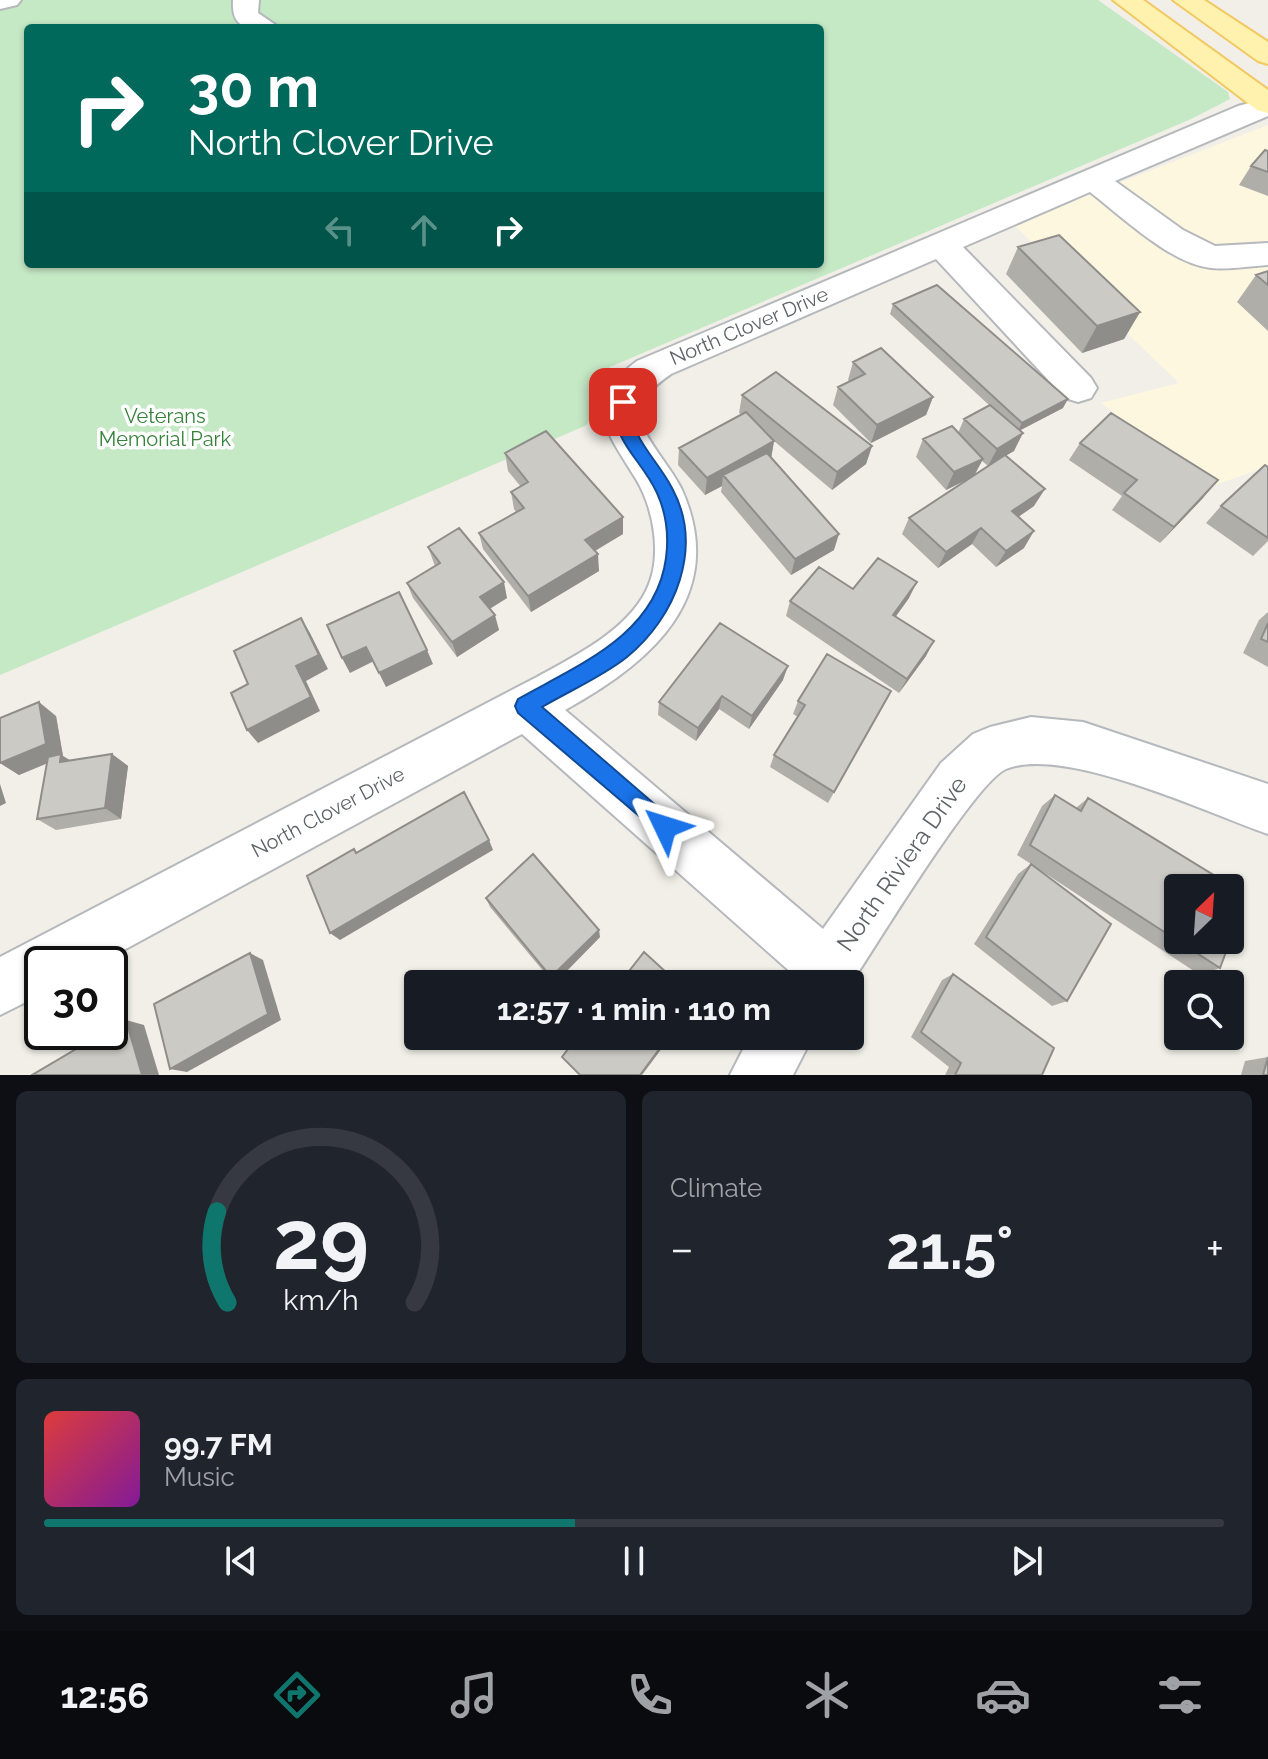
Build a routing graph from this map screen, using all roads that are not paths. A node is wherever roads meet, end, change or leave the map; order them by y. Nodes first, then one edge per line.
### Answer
1 (8, 0) edge
2 (246, 0) edge
3 (1127, 0) edge
4 (1186, 0) edge
5 (1194, 0) edge
6 (0, 1) edge
7 (260, 24) edge
8 (1268, 34) edge
9 (1268, 55) edge
10 (1268, 81) edge
11 (1268, 106) edge
12 (1093, 179) junction
13 (941, 244) junction
14 (1268, 254) edge
15 (1078, 388) dead end
16 (525, 706) junction
17 (1268, 809) edge
18 (76, 946) edge
19 (816, 970) edge
20 (827, 970) edge
21 (24, 974) edge
22 (0, 987) edge
23 (775, 1050) edge
24 (759, 1075) edge

1 - 6 street
2 - 7 street
3 - 10 main road
3 - 11 main road
4 - 9 main road
5 - 8 main road
11 - 12 street, North Clover Drive
12 - 13 street, North Clover Drive
12 - 14 street
13 - 15 street
13 - 16 street, North Clover Drive
16 - 18 street, North Clover Drive
16 - 19 street
17 - 20 street, North Riviera Drive
21 - 22 street, North Clover Drive
23 - 24 street

